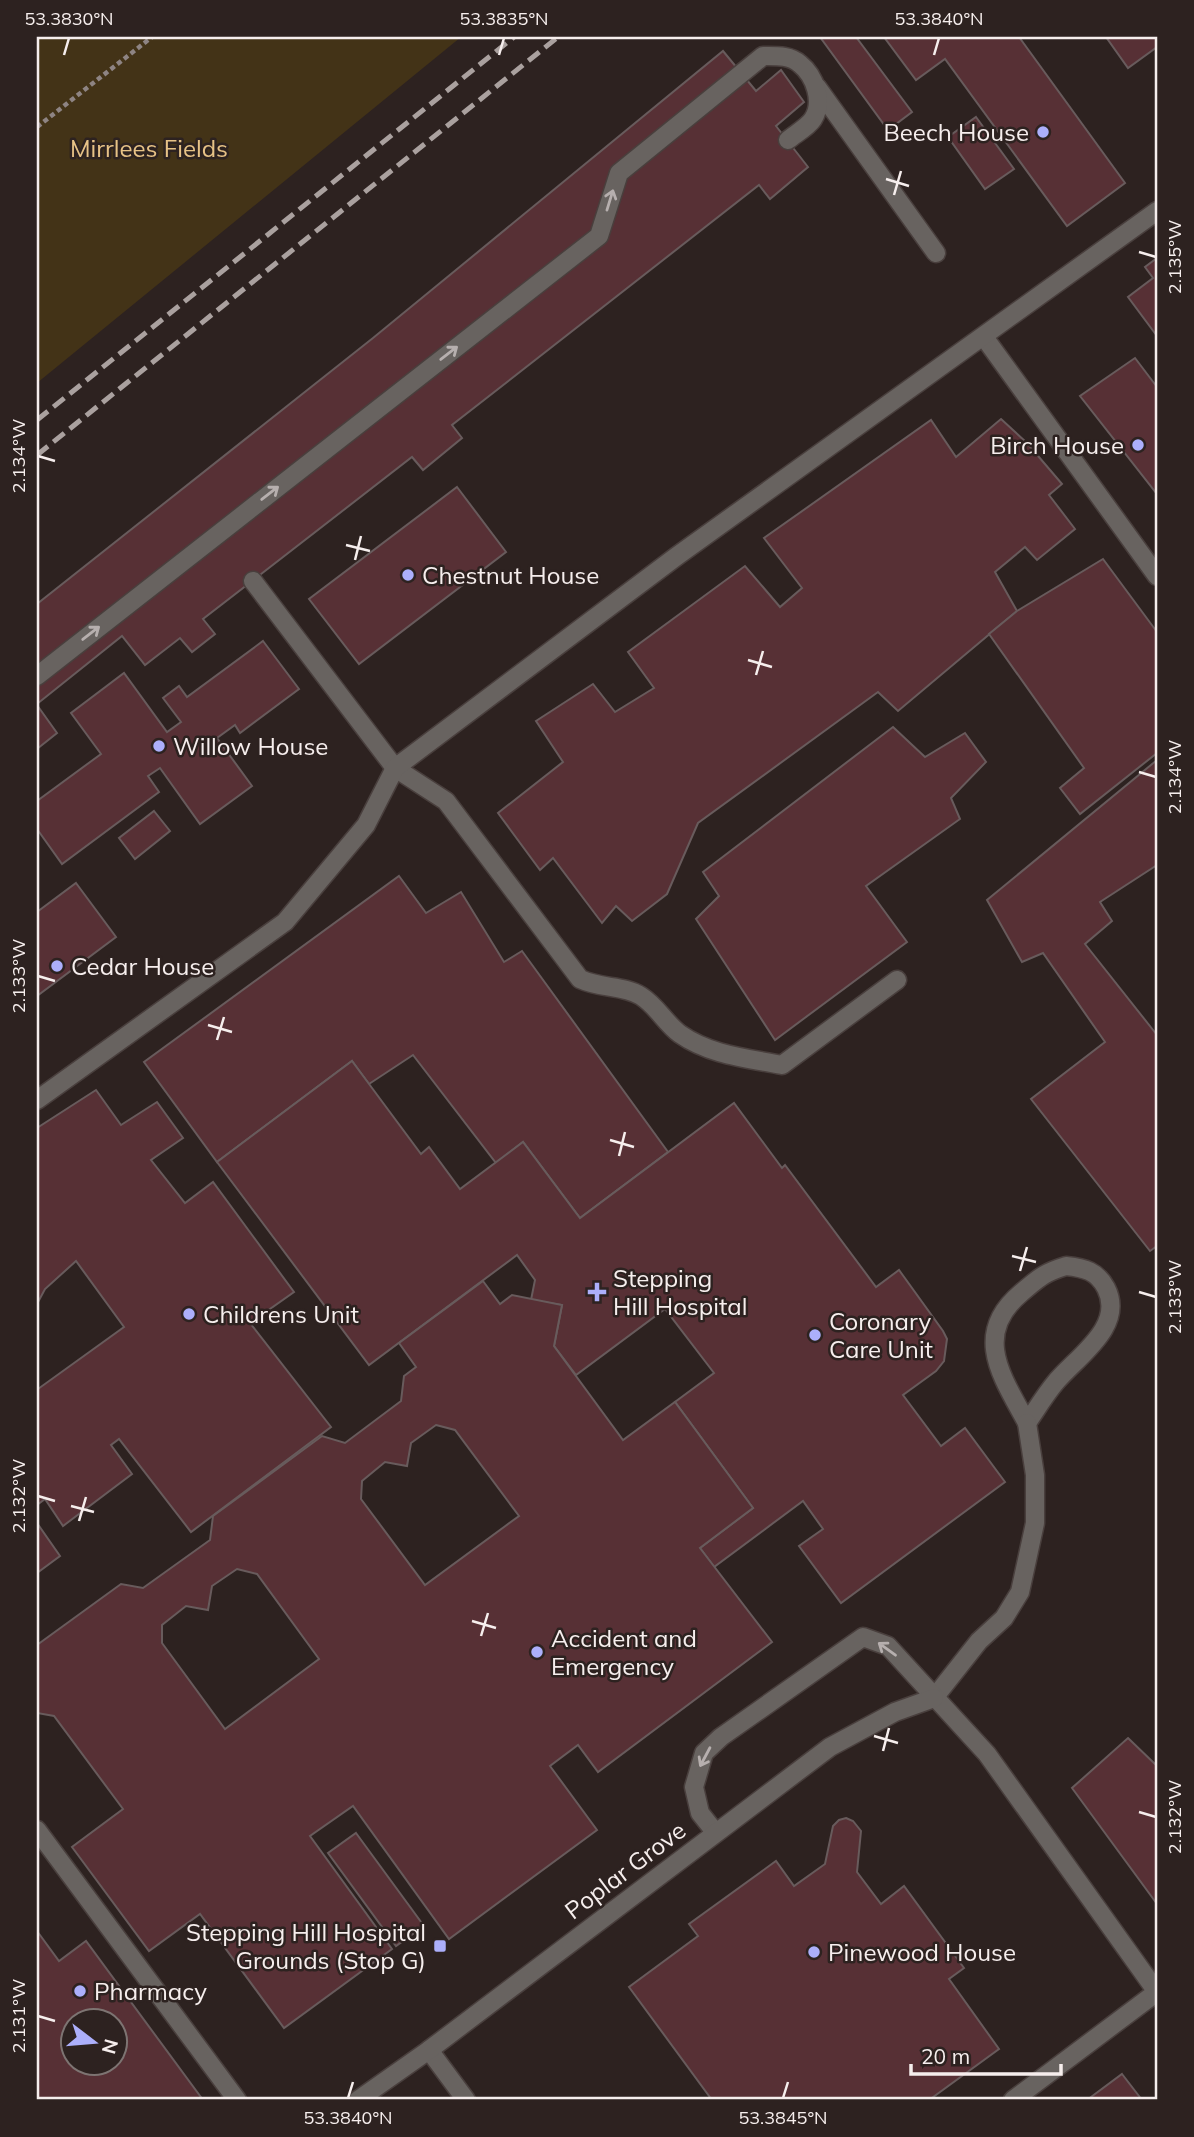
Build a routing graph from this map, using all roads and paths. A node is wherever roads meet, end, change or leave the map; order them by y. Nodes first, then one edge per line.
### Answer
1 (152, 37) edge
2 (816, 84) junction
3 (37, 127) edge
4 (788, 140) dead end
5 (1157, 211) edge
6 (936, 253) dead end
7 (984, 337) junction
8 (1157, 576) edge
9 (253, 581) dead end
10 (37, 676) edge
11 (395, 768) junction
12 (897, 980) dead end
13 (37, 1100) edge
14 (1027, 1423) junction
15 (934, 1698) junction
16 (37, 1830) edge
17 (715, 1832) junction
18 (1157, 1992) edge
19 (429, 2050) junction
20 (463, 2099) edge
21 (237, 2100) edge
22 (358, 2100) edge
23 (1013, 2100) edge

1 - 3 path
2 - 4 lane
2 - 6 lane
10 -> 2 lane
5 - 7 lane
7 - 8 lane
7 - 11 lane
9 - 11 lane
11 - 12 lane
11 - 13 lane
14 - 14 lane
14 - 15 lane
15 - 17 lane, Poplar Grove
15 -> 17 lane
15 - 18 lane
16 - 21 lane
17 - 19 lane, Poplar Grove
18 - 23 lane
19 - 20 lane
19 - 22 lane, Poplar Grove

